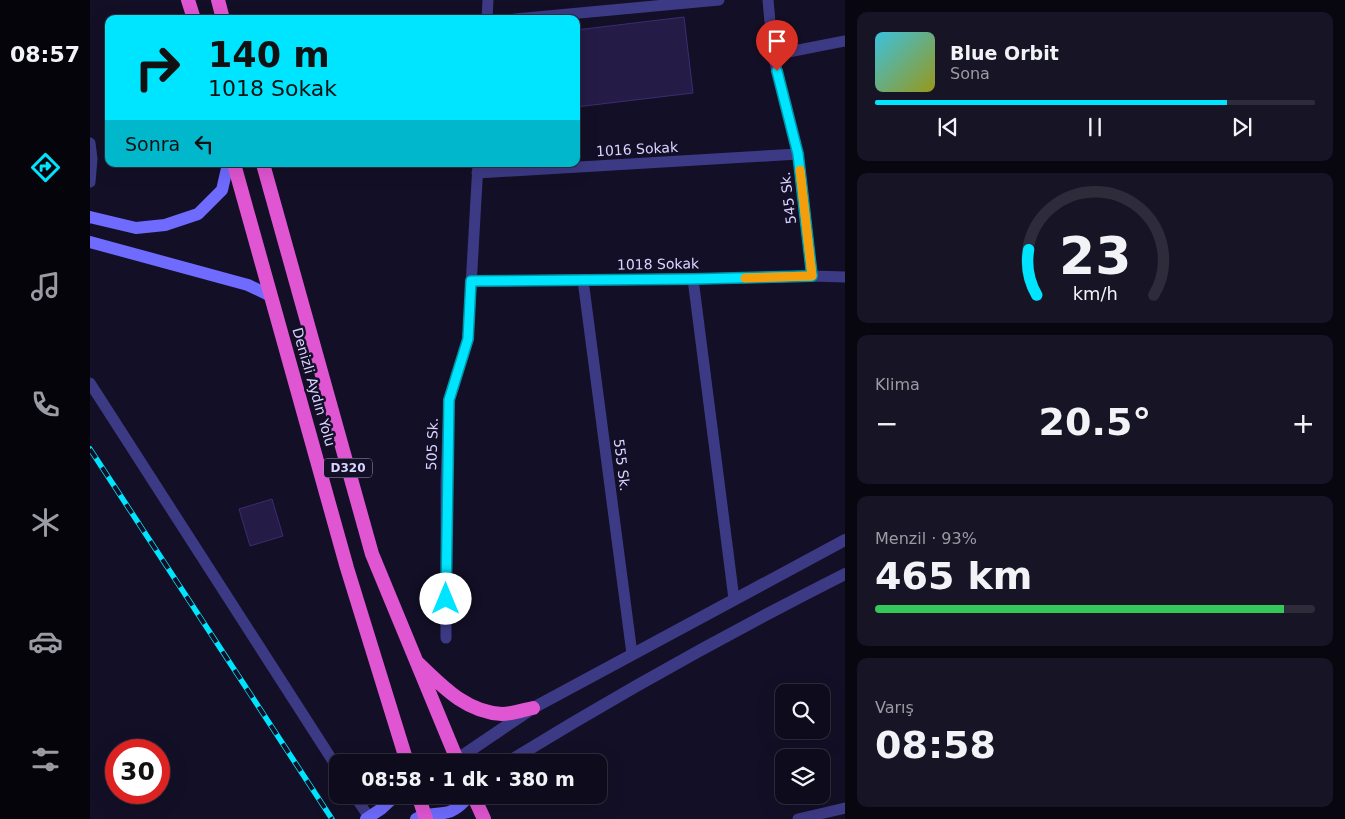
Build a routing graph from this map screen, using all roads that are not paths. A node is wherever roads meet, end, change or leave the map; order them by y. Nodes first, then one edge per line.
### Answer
1 (188, 0) edge
2 (218, 0) edge
3 (488, 0) edge
4 (720, 0) edge
5 (768, 0) edge
6 (193, 15) edge
7 (222, 15) edge
8 (487, 15) edge
9 (558, 15) edge
10 (845, 41) edge
11 (773, 55) junction
12 (90, 143) edge
13 (798, 154) junction
14 (580, 164) edge
15 (227, 167) edge
16 (235, 167) edge
17 (264, 167) edge
18 (521, 167) edge
19 (478, 169) edge
20 (90, 182) edge
21 (90, 217) edge
22 (90, 242) edge
23 (812, 276) junction
24 (845, 277) edge
25 (693, 279) junction
26 (583, 280) junction
27 (471, 281) junction
28 (271, 296) junction
29 (90, 383) edge
30 (845, 540) edge
31 (845, 574) edge
32 (734, 599) junction
33 (446, 638) dead end
34 (632, 654) junction
35 (414, 659) junction
36 (533, 708) junction
37 (329, 754) edge
38 (405, 754) edge
39 (454, 754) edge
40 (467, 754) edge
41 (521, 754) edge
42 (359, 804) edge
43 (385, 804) edge
44 (420, 804) edge
45 (461, 804) edge
46 (476, 804) edge
47 (845, 808) edge
48 (422, 817) edge
49 (368, 818) edge
50 (484, 819) edge
51 (798, 819) edge

1 - 6 highway
2 - 7 highway
3 - 8 street
4 - 9 street
5 - 11 street, 545 Sk.
10 - 11 street
11 - 13 street, 545 Sk.
12 - 20 street
13 - 14 street, 1016 Sokak
13 - 23 street, 545 Sk.
15 - 21 main road
16 - 28 highway, Denizli Aydın Yolu / D320
17 - 35 highway, D320
18 - 19 street, 1016 Sokak
19 - 27 street, 505 Sk.
22 - 28 main road
23 - 24 street, 1018 Sokak
23 - 25 street, 1018 Sokak
25 - 26 street, 1018 Sokak
25 - 32 street
26 - 27 street, 1018 Sokak
26 - 34 street, 555 Sk.
27 - 33 street, 505 Sk.
28 - 38 highway, Denizli Aydın Yolu / D320
29 - 37 street
30 - 32 street
31 - 41 street
32 - 34 street
34 - 36 street
35 - 36 highway
35 - 39 highway, D320
36 - 40 street
42 - 49 street
43 - 49 main road
44 - 48 highway
45 - 48 main road
46 - 50 highway
47 - 51 street

